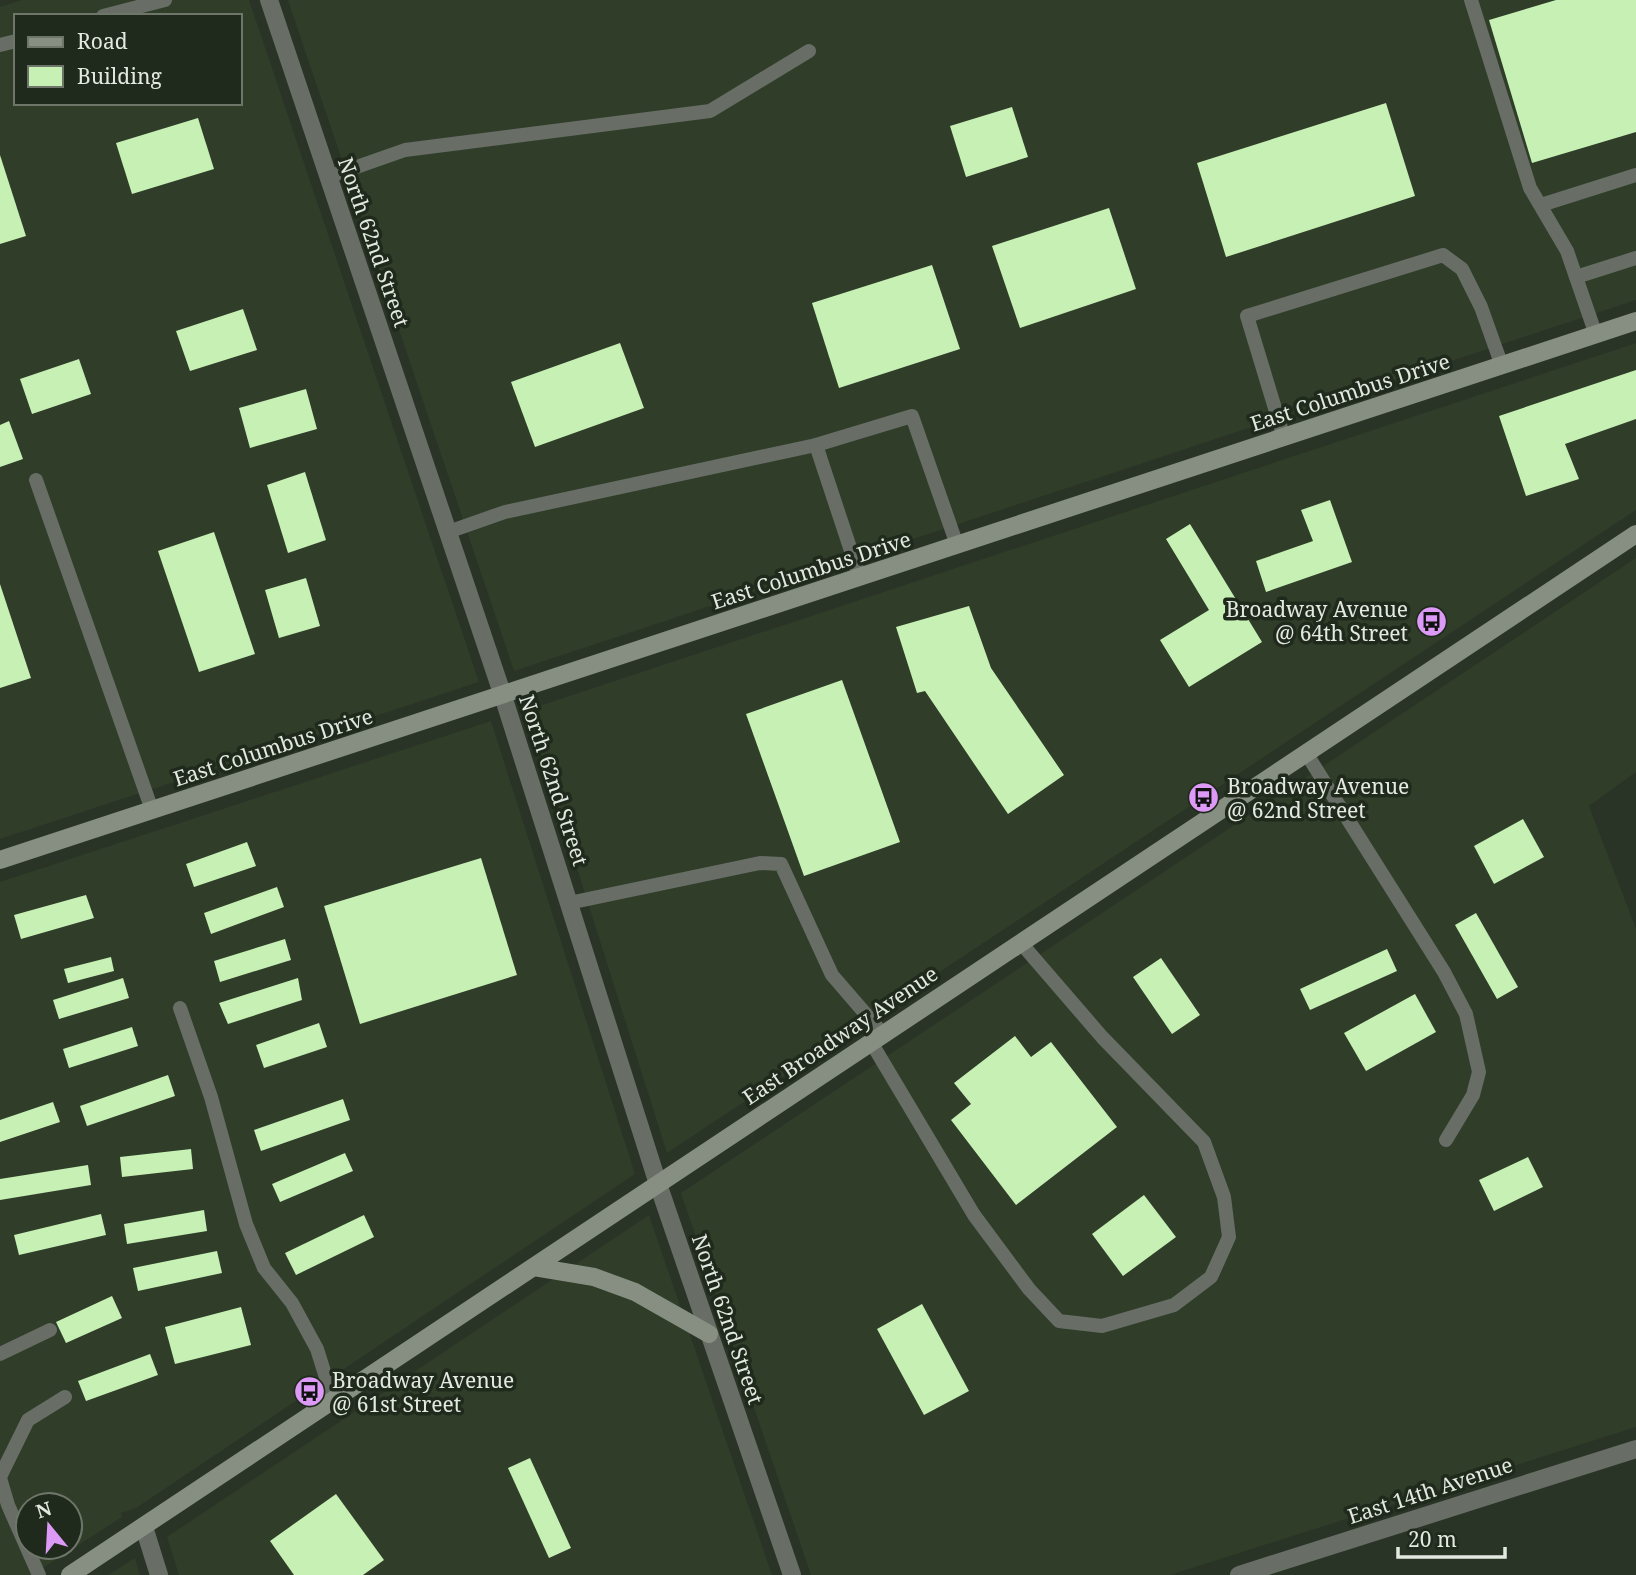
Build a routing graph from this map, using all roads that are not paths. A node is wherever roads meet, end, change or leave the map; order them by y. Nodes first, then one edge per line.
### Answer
1 (165, 0) edge
2 (269, 0) edge
3 (1471, 0) edge
4 (111, 14) edge
5 (809, 51) dead end
6 (1636, 175) edge
7 (328, 177) junction
8 (1541, 205) junction
9 (1636, 258) edge
10 (1576, 277) junction
11 (1636, 321) edge
12 (1596, 335) junction
13 (1502, 366) junction
14 (1284, 438) junction
15 (816, 445) junction
16 (36, 480) dead end
17 (448, 532) junction
18 (1636, 534) edge
19 (957, 545) junction
20 (860, 578) junction
21 (503, 696) junction
22 (1306, 753) junction
23 (152, 810) junction
24 (0, 860) edge
25 (569, 903) junction
26 (1021, 943) junction
27 (180, 1009) dead end
28 (877, 1038) junction
29 (1446, 1140) dead end
30 (658, 1184) junction
31 (534, 1267) junction
32 (50, 1330) dead end
33 (709, 1334) junction
34 (0, 1354) edge
35 (65, 1397) dead end
36 (333, 1401) junction
37 (1636, 1449) edge
38 (0, 1477) edge
39 (144, 1527) junction
40 (39, 1575) edge
41 (70, 1575) edge
42 (159, 1575) edge
43 (792, 1575) edge
44 (1239, 1575) edge

1 - 4 lane
2 - 7 street, North 62nd Street
3 - 8 lane
5 - 7 lane
6 - 8 lane
7 - 17 street, North 62nd Street
8 - 10 lane
9 - 10 lane
10 - 12 lane
11 - 12 street, East Columbus Drive
12 - 13 street, East Columbus Drive
13 - 14 street, East Columbus Drive
13 - 14 lane
14 - 19 street, East Columbus Drive
15 - 17 lane
15 - 19 lane
15 - 20 lane
16 - 23 lane
17 - 21 street, North 62nd Street
18 - 22 street, East Broadway Avenue
19 - 20 street, East Columbus Drive
20 - 21 street, East Columbus Drive
21 - 23 street, East Columbus Drive
21 - 25 street, North 62nd Street
22 - 26 street, East Broadway Avenue
22 - 29 lane
23 - 24 street, East Columbus Drive
25 - 28 lane
25 - 30 street, North 62nd Street
26 - 28 street, East Broadway Avenue
26 - 28 lane
27 - 36 lane
28 - 30 street, East Broadway Avenue
30 - 31 street, East Broadway Avenue
30 - 33 street, North 62nd Street
31 - 33 street
31 - 36 street, East Broadway Avenue
32 - 34 lane
33 - 43 street, North 62nd Street
35 - 38 lane
36 - 39 street, East Broadway Avenue
37 - 44 street, East 14th Avenue
38 - 40 lane
39 - 41 street, East Broadway Avenue
39 - 42 street

